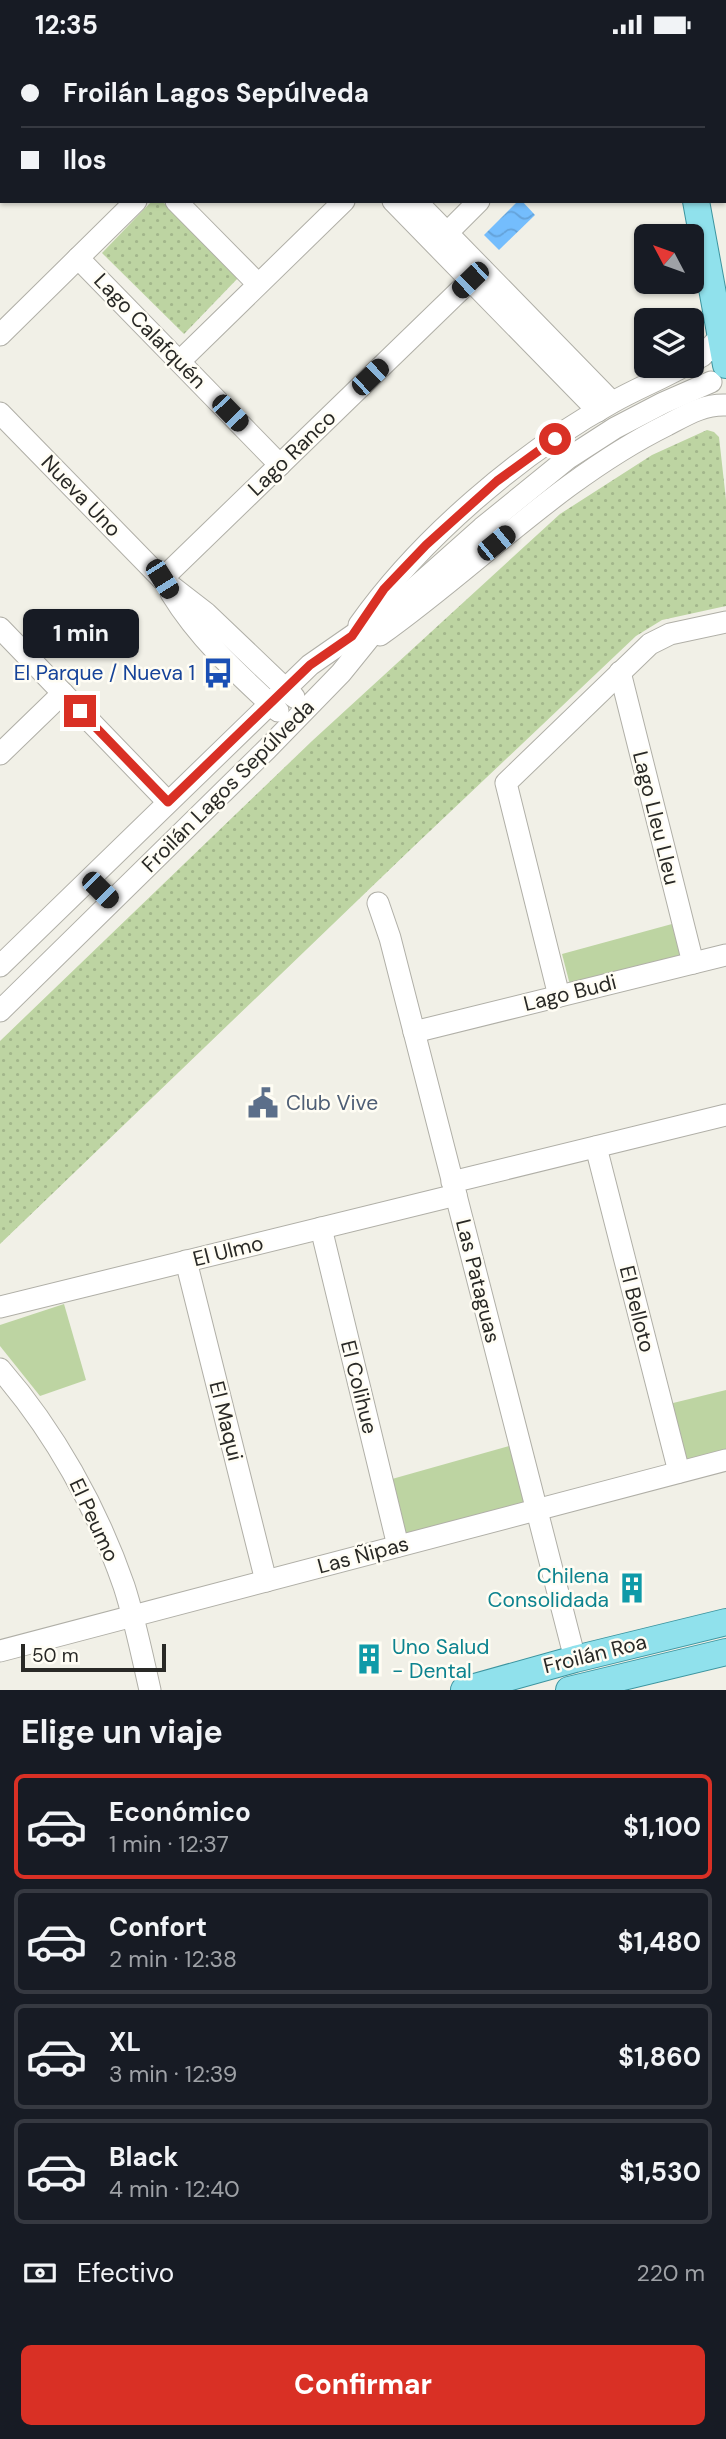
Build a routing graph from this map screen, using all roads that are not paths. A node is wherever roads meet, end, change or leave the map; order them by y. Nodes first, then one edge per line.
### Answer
1 (134, 203) edge
2 (178, 203) edge
3 (342, 203) edge
4 (396, 203) edge
5 (417, 203) edge
6 (477, 203) edge
7 (696, 203) edge
8 (441, 238) junction
9 (78, 258) junction
10 (476, 274) junction
11 (258, 284) junction
12 (0, 335) edge
13 (721, 336) junction
14 (704, 354) edge
15 (180, 361) junction
16 (718, 373) edge
17 (661, 378) edge
18 (726, 405) edge
19 (605, 407) junction
20 (3, 423) edge
21 (280, 465) junction
22 (162, 579) junction
23 (726, 622) edge
24 (0, 628) edge
25 (358, 641) junction
26 (620, 672) junction
27 (63, 693) junction
28 (277, 696) junction
29 (299, 716) junction
30 (0, 754) edge
31 (168, 802) junction
32 (89, 879) junction
33 (111, 901) junction
34 (378, 904) dead end
35 (726, 955) edge
36 (693, 963) junction
37 (0, 966) edge
38 (559, 996) junction
39 (0, 1010) edge
40 (414, 1032) junction
41 (726, 1115) edge
42 (596, 1147) junction
43 (454, 1189) junction
44 (321, 1228) junction
45 (186, 1261) junction
46 (0, 1307) edge
47 (0, 1369) edge
48 (726, 1460) edge
49 (679, 1472) junction
50 (537, 1509) junction
51 (398, 1546) junction
52 (266, 1581) junction
53 (133, 1615) junction
54 (726, 1622) edge
55 (0, 1651) edge
56 (726, 1652) edge
57 (575, 1659) junction
58 (150, 1690) edge
59 (464, 1690) edge
60 (569, 1690) edge

1 - 9 street
2 - 11 street
3 - 11 street
4 - 8 street
5 - 8 street
6 - 8 street
7 - 13 main road
8 - 10 street
9 - 12 street
9 - 15 street, Lago Calafquén
10 - 19 street
10 - 21 street, Lago Ranco
11 - 15 street
13 - 14 street
13 - 16 main road
15 - 21 street, Lago Calafquén
16 - 25 street, Froilán Lagos Sepúlveda
17 - 19 street, Froilán Lagos Sepúlveda
18 - 25 street, Froilán Lagos Sepúlveda
19 - 25 street, Froilán Lagos Sepúlveda
20 - 22 street, Nueva Uno
21 - 22 street, Lago Ranco
22 - 28 street, Nueva Uno
23 - 26 street
24 - 27 street
25 - 28 street, Froilán Lagos Sepúlveda
25 - 29 street, Froilán Lagos Sepúlveda
26 - 36 street, Lago Lleu Lleu
26 - 38 street
27 - 30 street
27 - 31 street
28 - 29 street, Nueva Uno
28 - 31 street, Froilán Lagos Sepúlveda
29 - 33 street, Froilán Lagos Sepúlveda
31 - 32 street, Froilán Lagos Sepúlveda
32 - 33 street
32 - 37 street, Froilán Lagos Sepúlveda
33 - 39 street, Froilán Lagos Sepúlveda
34 - 40 street, Las Pataguas
35 - 36 street, Lago Budi
36 - 38 street, Lago Budi
38 - 40 street, Lago Budi
40 - 43 street, Las Pataguas
41 - 42 street, El Ulmo
42 - 43 street, El Ulmo
42 - 49 street, El Belloto
43 - 44 street, El Ulmo
43 - 50 street, Las Pataguas
44 - 45 street, El Ulmo
44 - 51 street, El Colihue
45 - 46 street, El Ulmo
45 - 52 street, El Maqui
47 - 53 street, El Peumo
48 - 49 street, Las Ñipas
49 - 50 street, Las Ñipas
50 - 51 street, Las Ñipas
50 - 57 street, Las Pataguas
51 - 52 street, Las Ñipas
52 - 53 street, Las Ñipas
53 - 55 street, Las Ñipas
53 - 58 street, El Peumo
54 - 57 main road, Froilán Roa
56 - 60 main road, Froilán Roa
57 - 59 main road, Froilán Roa

